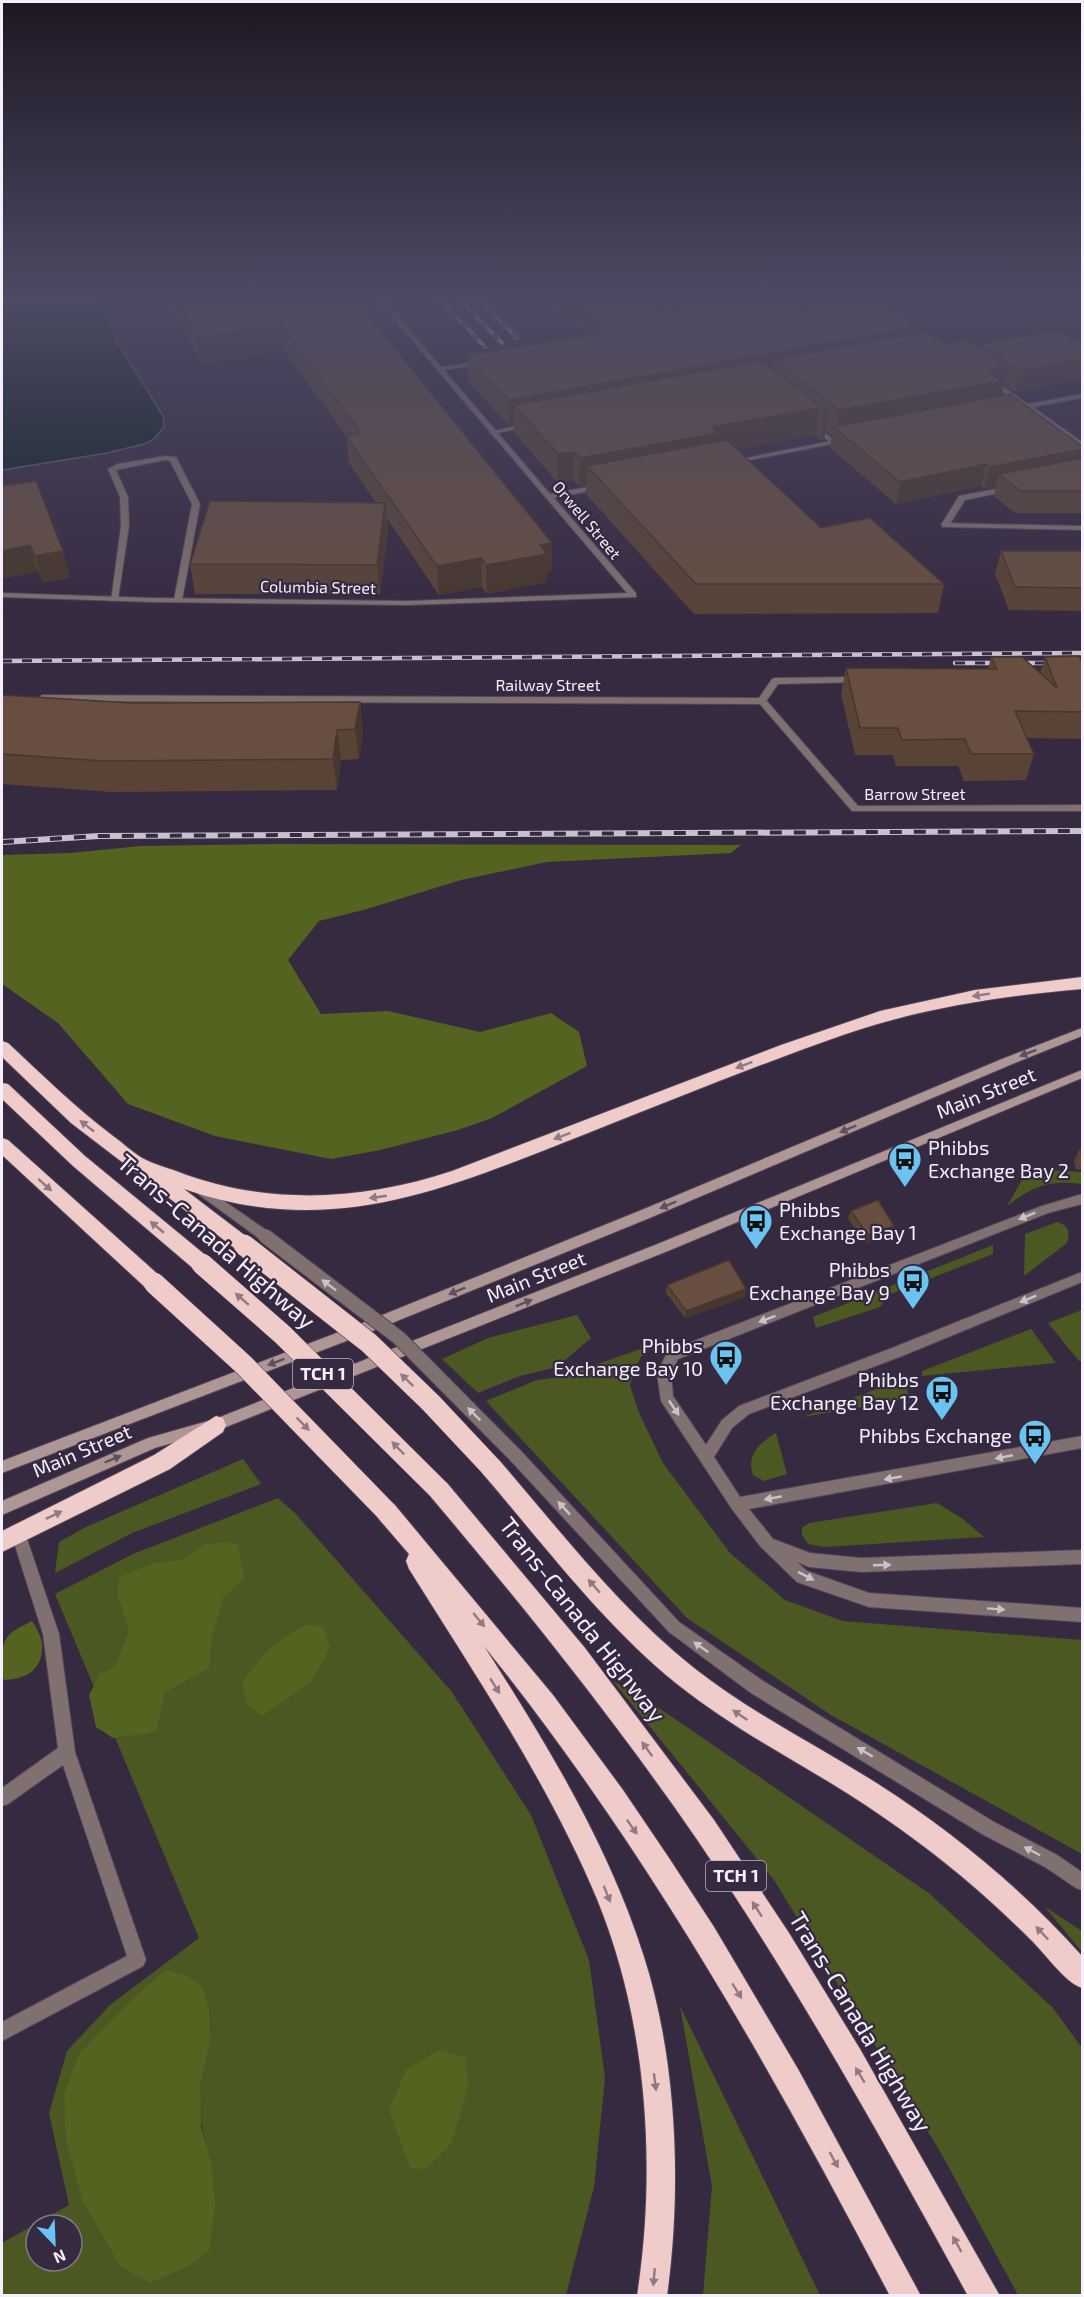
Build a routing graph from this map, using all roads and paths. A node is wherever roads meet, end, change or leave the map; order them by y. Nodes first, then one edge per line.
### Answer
1 (471, 406) edge
2 (1027, 406) joint
3 (1004, 411) edge
4 (806, 420) edge
5 (539, 423) edge
6 (492, 432) junction
7 (856, 438) edge
8 (833, 442) junction
9 (1083, 445) edge
10 (720, 464) edge
11 (606, 485) edge
12 (1017, 487) edge
13 (550, 496) junction
14 (1083, 528) edge
15 (2, 595) edge
16 (633, 595) joint
17 (114, 599) junction
18 (178, 600) junction
19 (870, 680) edge
20 (37, 698) edge
21 (762, 701) junction
22 (1083, 808) edge
23 (1083, 983) edge
24 (1083, 1032) edge
25 (2, 1047) edge
26 (1083, 1074) edge
27 (2, 1089) edge
28 (2, 1145) edge
29 (134, 1162) junction
30 (193, 1185) junction
31 (1083, 1199) edge
32 (1083, 1277) edge
33 (216, 1425) junction
34 (1083, 1442) edge
35 (706, 1457) junction
36 (2, 1467) edge
37 (737, 1504) junction
38 (2, 1508) edge
39 (386, 1511) junction
40 (10, 1537) edge
41 (765, 1541) junction
42 (1083, 1557) edge
43 (1083, 1615) edge
44 (67, 1752) junction
45 (2, 1798) edge
46 (1083, 1882) edge
47 (1083, 1975) edge
48 (2, 2032) edge
49 (652, 2295) edge
50 (906, 2295) edge
51 (985, 2295) edge

1 - 6 street, Orwell Street
2 - 3 street
2 - 9 street
4 - 8 street
5 - 6 street
6 - 13 street, Orwell Street
7 - 8 street
8 - 10 street
11 - 13 street
12 - 14 street
13 - 16 street, Orwell Street
15 - 17 street, Columbia Street
16 - 18 street, Columbia Street
17 - 18 street, Columbia Street
17 - 18 street
19 - 21 street
20 - 21 street, Railway Street
21 - 22 street, Barrow Street
23 -> 30 highway
24 -> 36 main road, Main Street
29 -> 25 highway
33 -> 26 main road, Main Street
51 -> 27 highway, Trans-Canada Highway / TCH 1, bridge
28 -> 39 highway, TCH 1, bridge
29 - 30 highway
47 -> 29 highway, bridge
46 -> 30 street, bridge
31 -> 35 street
32 -> 35 street
38 -> 33 main road, Main Street
40 -> 33 highway
34 -> 37 street
35 - 37 street
37 - 41 street
39 -> 49 highway
39 -> 50 highway, TCH 1
40 - 44 street
41 -> 42 street
41 -> 43 street
44 - 45 street
44 - 48 street

